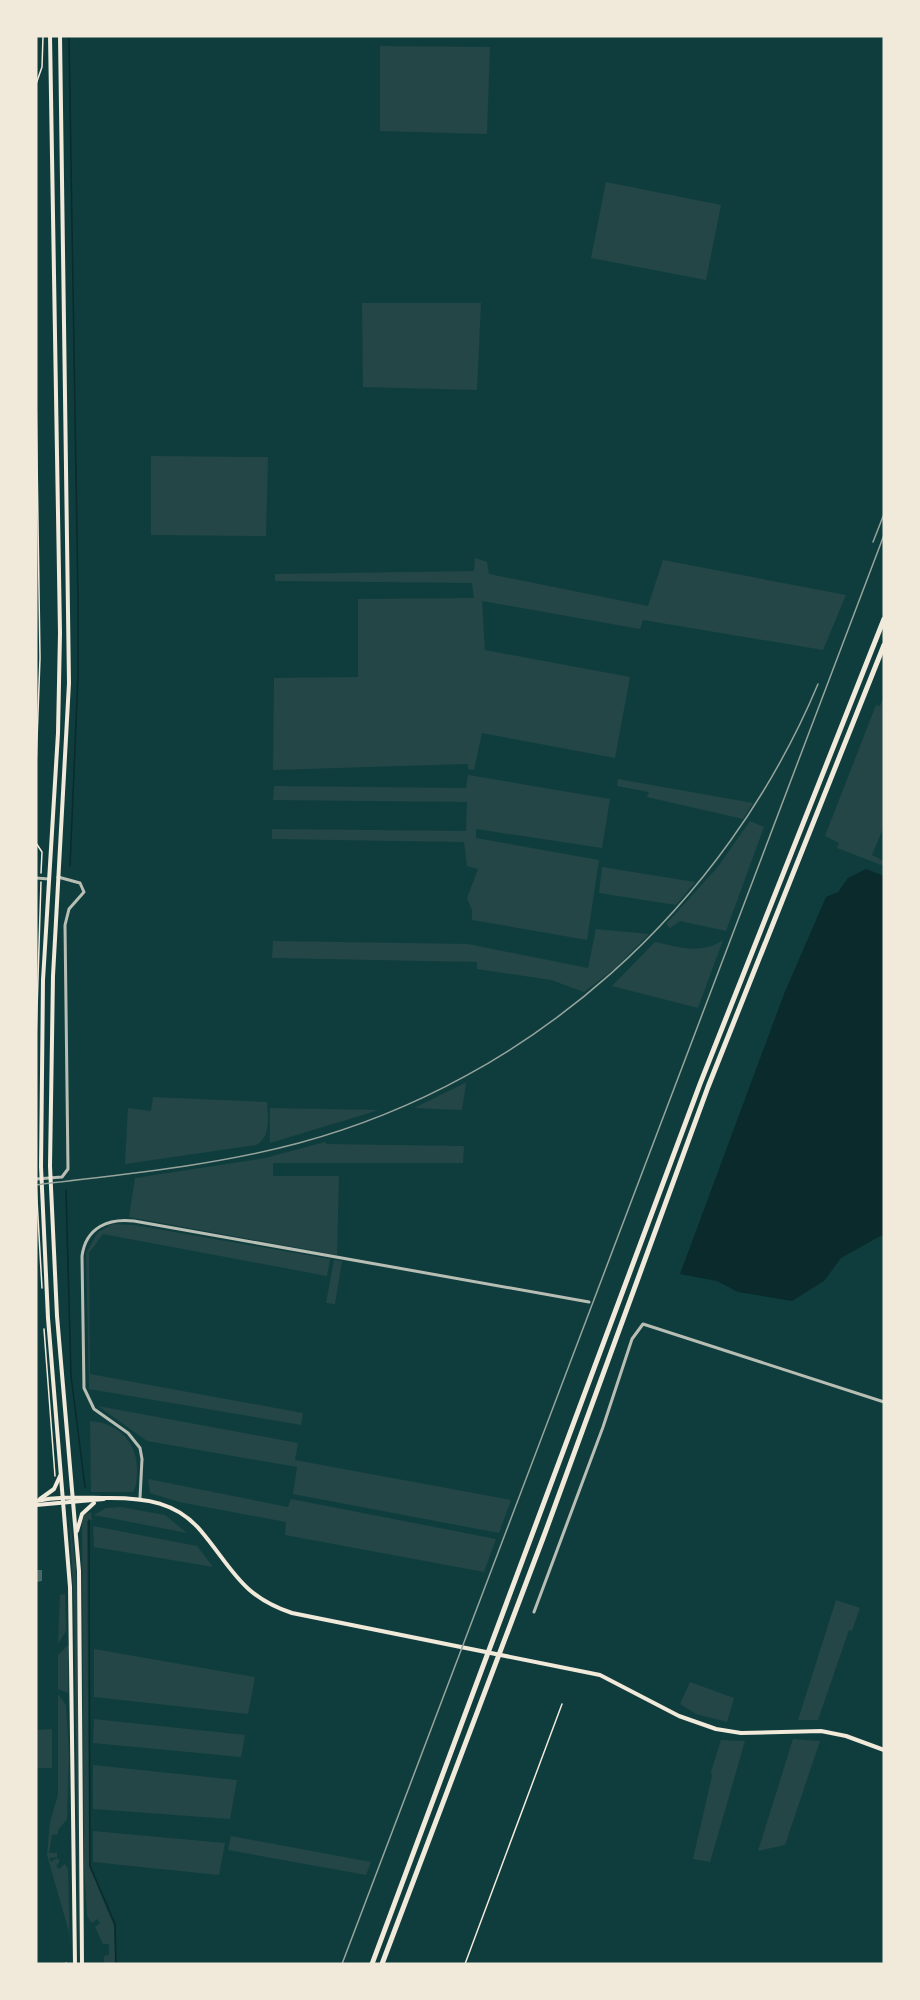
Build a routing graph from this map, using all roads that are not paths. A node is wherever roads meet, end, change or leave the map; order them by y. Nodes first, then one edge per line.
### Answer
1 (50, 36) edge
2 (60, 36) edge
3 (884, 619) edge
4 (884, 645) edge
5 (58, 877) junction
6 (36, 878) edge
7 (49, 879) junction
8 (36, 1181) edge
9 (589, 1302) dead end
10 (884, 1402) edge
11 (62, 1472) junction
12 (73, 1496) junction
13 (64, 1497) junction
14 (108, 1498) junction
15 (140, 1498) junction
16 (36, 1502) edge
17 (95, 1502) junction
18 (74, 1503) junction
19 (64, 1504) junction
20 (76, 1532) junction
21 (534, 1612) dead end
22 (884, 1750) edge
23 (75, 1964) edge
24 (82, 1964) edge
25 (372, 1964) edge
26 (382, 1964) edge

1 - 7 main road
2 - 5 main road
3 - 25 highway
4 - 26 highway
5 - 8 street
5 - 12 main road
6 - 7 street
7 - 11 main road
9 - 15 street
10 - 21 street
11 - 13 main road
11 - 16 main road
12 - 13 main road
12 - 14 main road
12 - 18 main road
13 - 16 main road
13 - 19 main road
14 - 15 main road
14 - 17 main road
15 - 22 main road
16 - 19 main road
17 - 18 main road
17 - 20 main road
18 - 19 main road
18 - 20 main road
19 - 23 main road
20 - 24 main road

